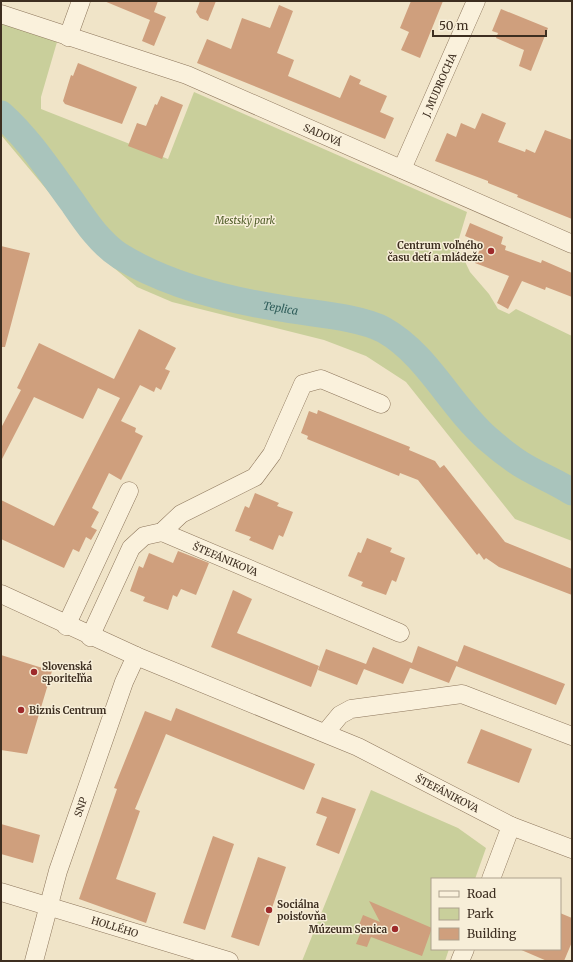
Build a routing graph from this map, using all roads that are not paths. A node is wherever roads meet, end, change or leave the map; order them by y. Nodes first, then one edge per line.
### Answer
1 (81, 1) edge
2 (476, 1) edge
3 (1, 14) edge
4 (68, 37) junction
5 (402, 169) junction
6 (572, 244) edge
7 (381, 404) dead end
8 (129, 491) dead end
9 (162, 532) junction
10 (1, 594) edge
11 (66, 626) junction
12 (400, 633) dead end
13 (90, 637) junction
14 (136, 656) junction
15 (326, 732) junction
16 (572, 736) edge
17 (511, 826) junction
18 (572, 849) edge
19 (491, 878) edge
20 (1, 892) edge
21 (48, 905) junction
22 (465, 950) edge
23 (34, 961) edge
24 (229, 961) edge
25 (460, 961) edge

1 - 4 street
2 - 5 street, J. MUDROCHA
3 - 4 street, SADOVÁ
4 - 5 street, SADOVÁ
5 - 6 street, SADOVÁ
7 - 9 street
8 - 11 street
9 - 12 street, ŠTEFÁNIKOVA
9 - 13 street
10 - 11 street, ŠTEFÁNIKOVA
11 - 13 street, ŠTEFÁNIKOVA
13 - 14 street, ŠTEFÁNIKOVA
14 - 15 street, ŠTEFÁNIKOVA
14 - 21 street, SNP
15 - 16 street
15 - 17 street, ŠTEFÁNIKOVA
17 - 18 street, ŠTEFÁNIKOVA
17 - 19 street
20 - 21 street, HOLLÉHO
21 - 23 street, SNP
21 - 24 street, HOLLÉHO
22 - 25 street

